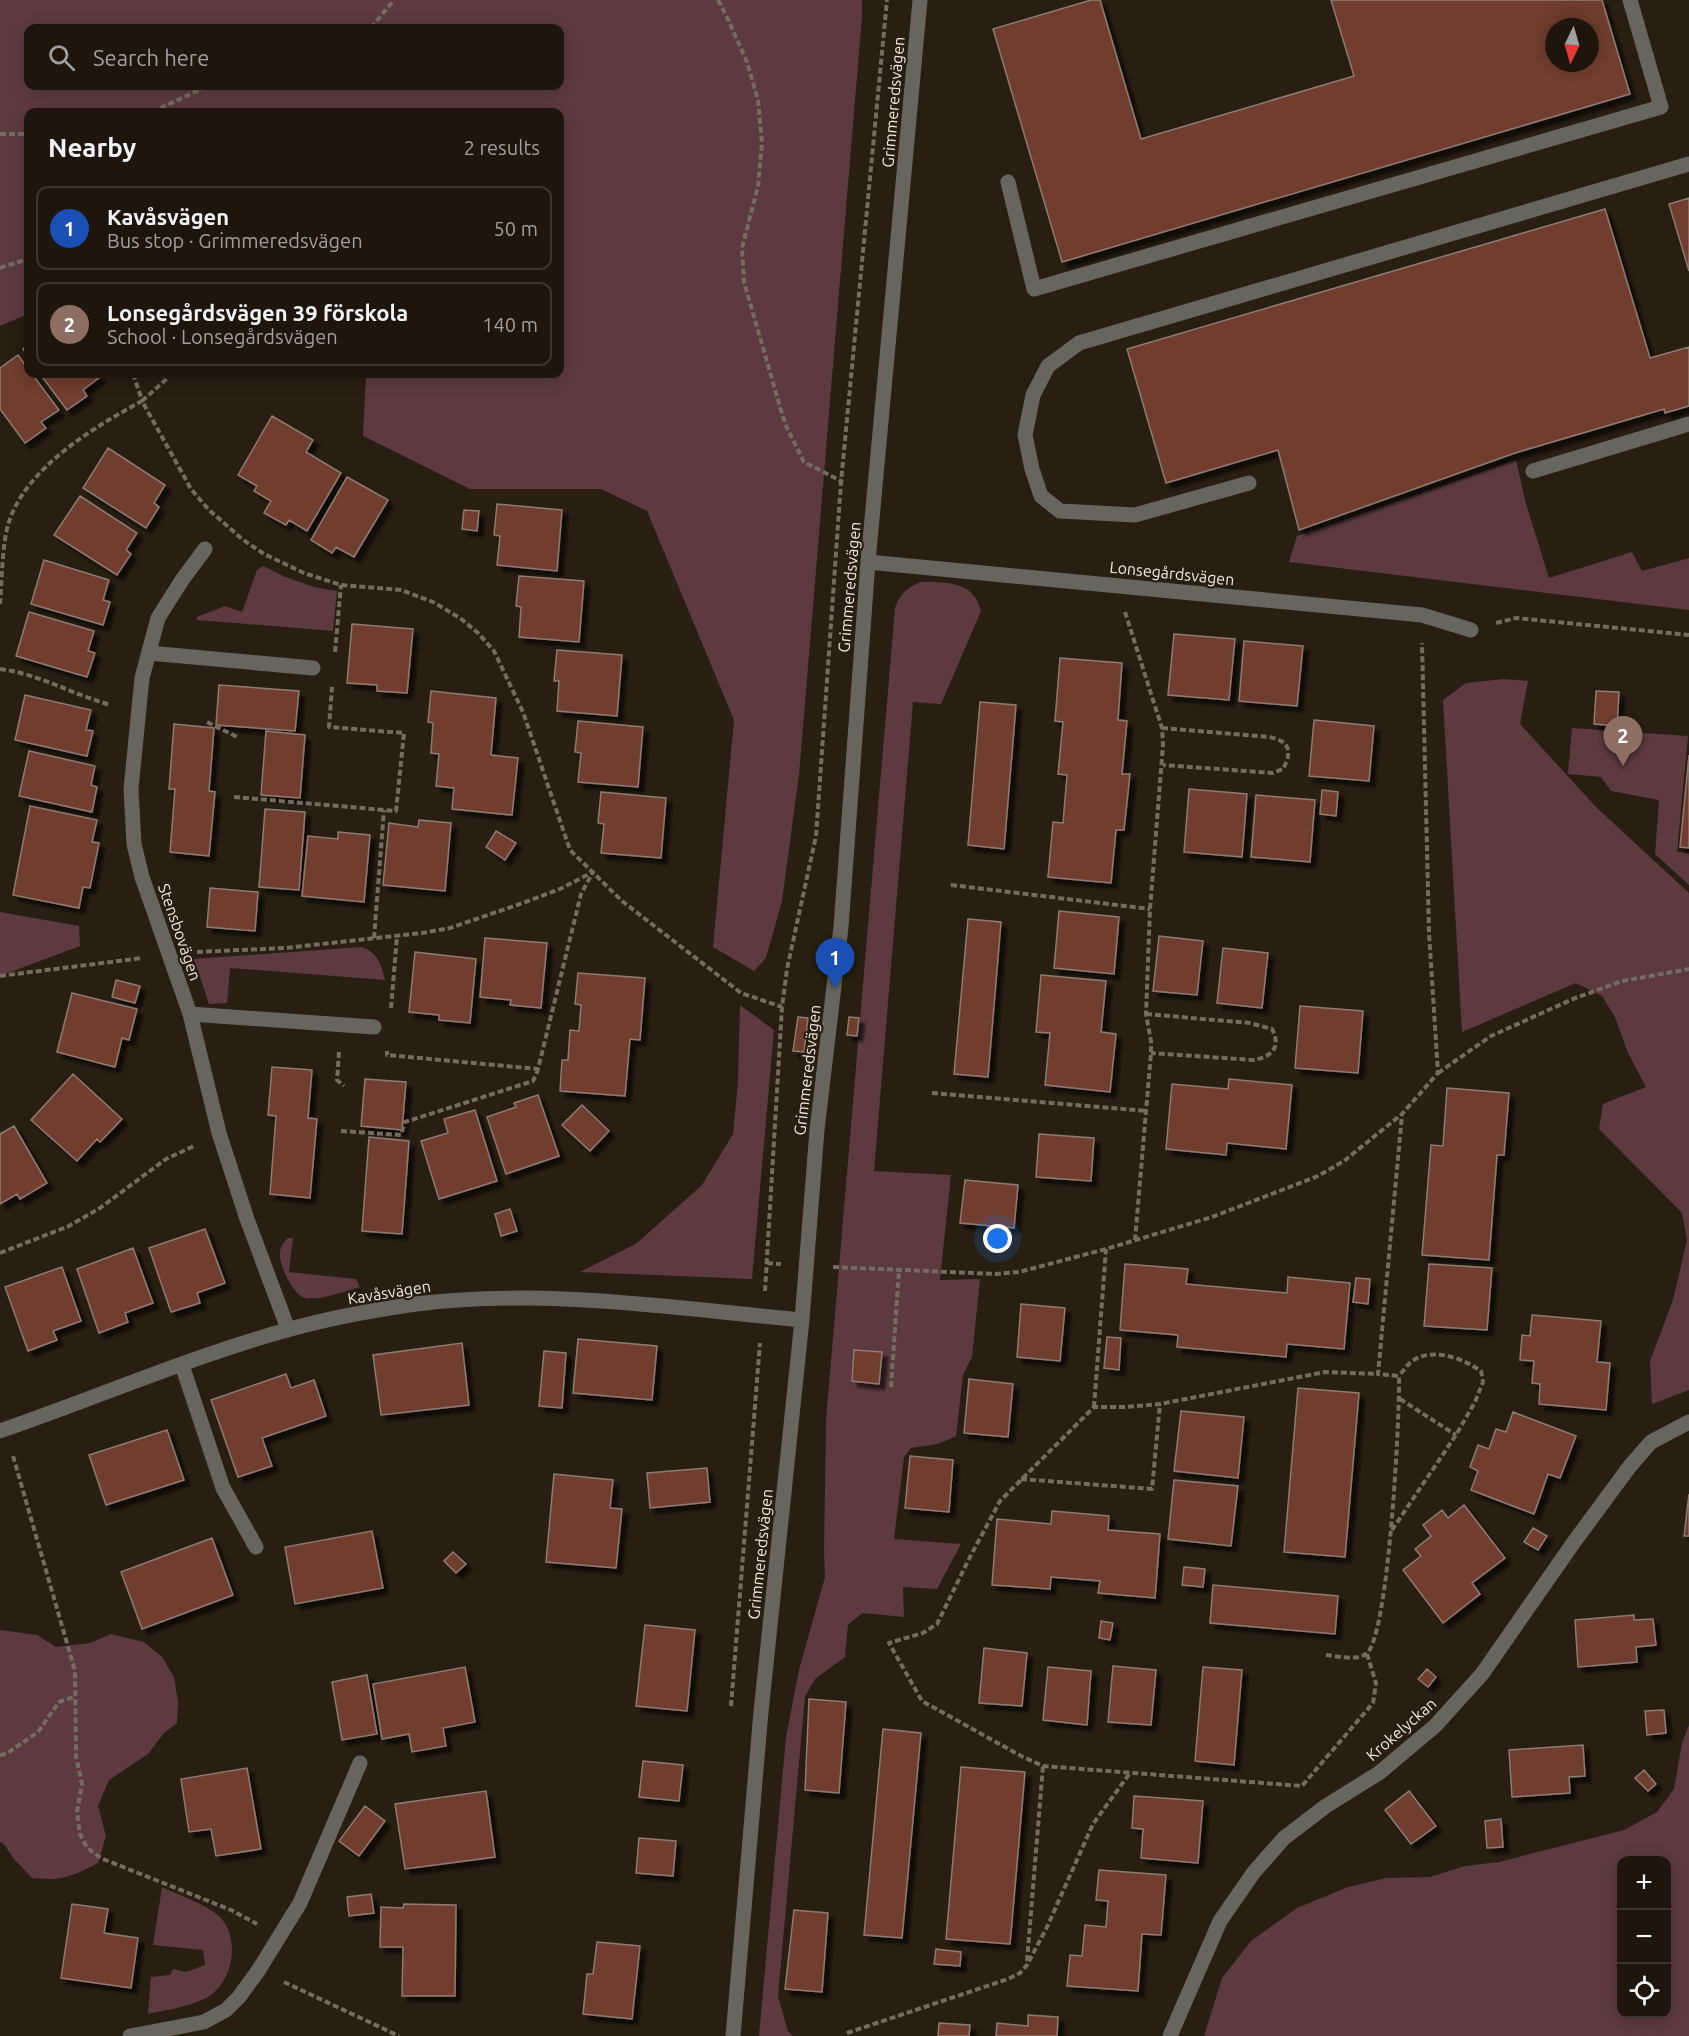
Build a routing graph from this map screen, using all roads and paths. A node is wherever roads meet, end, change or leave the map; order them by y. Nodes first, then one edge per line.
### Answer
1 (394, 0) edge
2 (718, 0) edge
3 (887, 0) edge
4 (920, 0) edge
5 (1630, 0) edge
6 (374, 24) edge
7 (199, 90) edge
8 (161, 108) edge
9 (0, 134) edge
10 (24, 134) edge
11 (1689, 164) edge
12 (1008, 182) dead end
13 (24, 260) edge
14 (0, 268) edge
15 (134, 378) edge
16 (168, 378) edge
17 (142, 401) junction
18 (1689, 424) edge
19 (1533, 471) dead end
20 (841, 482) junction
21 (1249, 483) dead end
22 (205, 549) dead end
23 (868, 562) junction
24 (341, 585) junction
25 (1116, 585) junction
26 (0, 604) edge
27 (1422, 615) junction
28 (1471, 630) joint
29 (1689, 635) edge
30 (149, 653) junction
31 (334, 658) dead end
32 (313, 668) dead end
33 (0, 669) edge
34 (332, 681) dead end
35 (138, 712) junction
36 (207, 722) dead end
37 (1162, 728) junction
38 (239, 738) dead end
39 (1163, 765) junction
40 (234, 797) dead end
41 (384, 810) junction
42 (593, 872) junction
43 (951, 885) dead end
44 (1150, 909) junction
45 (397, 937) junction
46 (374, 938) junction
47 (168, 954) junction
48 (1689, 969) edge
49 (0, 976) edge
50 (782, 1007) junction
51 (190, 1014) junction
52 (1146, 1014) junction
53 (390, 1018) dead end
54 (374, 1027) dead end
55 (387, 1046) dead end
56 (1151, 1053) junction
57 (538, 1069) junction
58 (338, 1073) dead end
59 (1438, 1073) junction
60 (344, 1086) dead end
61 (932, 1093) dead end
62 (1146, 1111) junction
63 (1402, 1114) junction
64 (341, 1131) dead end
65 (219, 1134) junction
66 (1135, 1240) junction
67 (1106, 1249) junction
68 (0, 1253) edge
69 (767, 1263) junction
70 (806, 1266) junction
71 (899, 1270) junction
72 (766, 1278) dead end
73 (802, 1320) junction
74 (288, 1329) junction
75 (760, 1344) dead end
76 (182, 1365) junction
77 (1378, 1374) junction
78 (1399, 1376) junction
79 (891, 1387) dead end
80 (1400, 1399) junction
81 (1160, 1404) junction
82 (1094, 1407) junction
83 (1689, 1422) edge
84 (2, 1430) edge
85 (1456, 1435) junction
86 (1021, 1479) junction
87 (1391, 1532) junction
88 (256, 1547) dead end
89 (1367, 1654) junction
90 (1326, 1655) dead end
91 (74, 1698) junction
92 (731, 1706) dead end
93 (0, 1755) edge
94 (360, 1763) dead end
95 (1043, 1766) junction
96 (1130, 1773) junction
97 (280, 1936) junction
98 (1027, 1965) junction
99 (258, 1971) junction
100 (847, 2033) dead end
101 (130, 2036) edge
102 (399, 2036) edge
103 (733, 2036) edge
104 (1170, 2036) edge

1 - 6 path
2 - 20 path
3 - 20 path
4 - 23 street, Grimmeredsvägen
5 - 12 street
7 - 8 path
9 - 10 path
11 - 21 street
13 - 14 path
15 - 17 path
16 - 17 path
17 - 24 path
17 - 26 path
18 - 19 street
20 - 50 path
22 - 30 street, Stensbovägen
23 - 25 street, Lonsegårdsvägen
23 - 70 street, Grimmeredsvägen
24 - 31 path
24 - 42 path
25 - 27 street, Lonsegårdsvägen
25 - 37 path
27 - 28 street, Lonsegårdsvägen
27 - 59 path
28 - 29 path
30 - 32 street
30 - 35 street, Stensbovägen
33 - 35 path
34 - 41 path
35 - 47 street, Stensbovägen
36 - 38 path
37 - 39 path
37 - 39 path
39 - 44 path
40 - 41 path
41 - 46 path
42 - 45 path
42 - 50 path
42 - 57 path
43 - 44 path
44 - 52 path
45 - 46 path
45 - 53 path
46 - 47 path
47 - 49 path
47 - 51 street, Stensbovägen
48 - 59 path
50 - 69 path
51 - 54 street
51 - 65 street, Stensbovägen
52 - 56 path
52 - 56 path
55 - 57 path
56 - 62 path
57 - 64 path
58 - 60 path
59 - 63 path
61 - 62 path
62 - 66 path
63 - 66 path
63 - 77 path
65 - 68 path
65 - 74 street, Stensbovägen
66 - 67 path
67 - 71 path
67 - 82 path
69 - 70 path
69 - 72 path
70 - 71 path
70 - 73 street, Grimmeredsvägen
71 - 79 path
73 - 74 street, Kavåsvägen
73 - 103 street, Grimmeredsvägen
74 - 76 street, Kavåsvägen
75 - 92 path
76 - 84 street, Kavåsvägen
76 - 88 street
77 - 78 path
77 - 81 path
78 - 80 path
78 - 85 path
80 - 85 path
80 - 87 path
81 - 82 path
81 - 86 path
82 - 86 path
83 - 104 street, Krokelyckan
84 - 91 path
85 - 87 path
86 - 95 path
87 - 89 path
89 - 90 path
89 - 96 path
91 - 93 path
91 - 97 path
94 - 97 street
95 - 96 path
95 - 98 path
96 - 98 path
97 - 99 street
98 - 100 path
99 - 101 street
99 - 102 path

